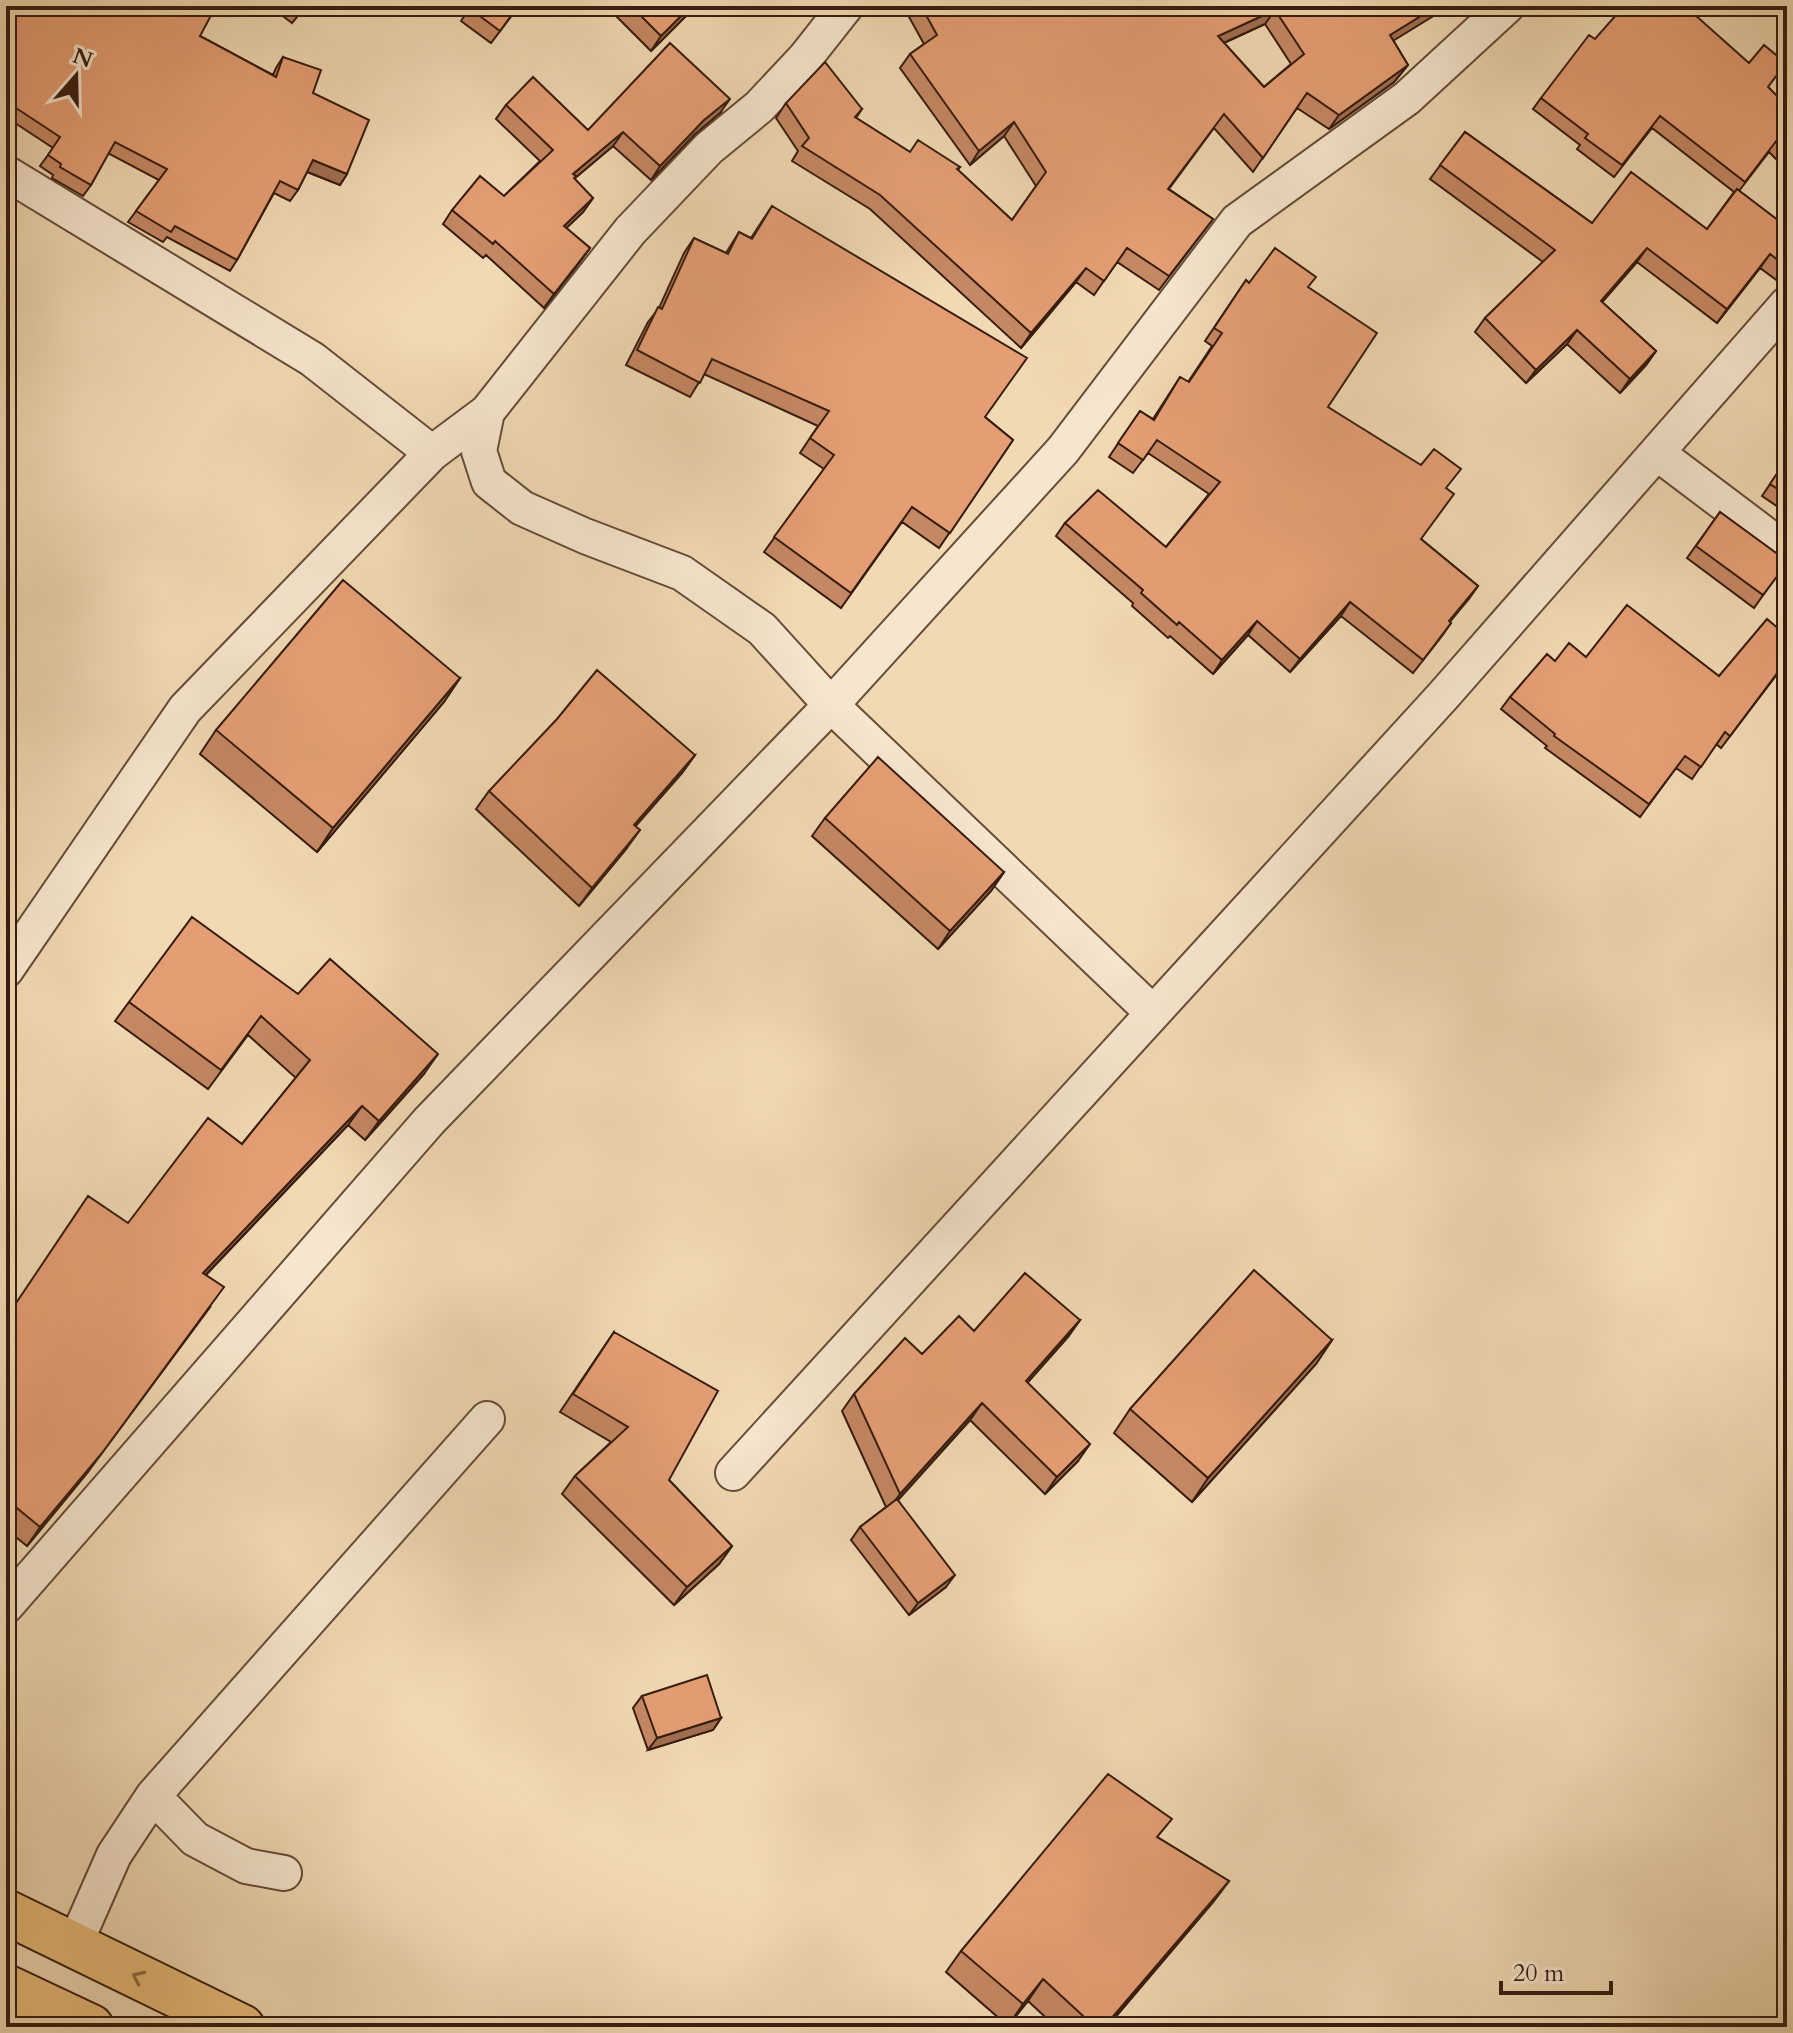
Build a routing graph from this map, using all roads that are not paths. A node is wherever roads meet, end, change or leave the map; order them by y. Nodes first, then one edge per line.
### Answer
1 (846, 6) edge
2 (1507, 6) edge
3 (6, 173) edge
4 (1787, 304) edge
5 (487, 412) junction
6 (432, 453) junction
7 (1657, 453) junction
8 (1787, 551) edge
9 (831, 705) junction
10 (6, 970) edge
11 (1153, 1013) junction
12 (487, 1419) dead end
13 (733, 1473) dead end
14 (6, 1606) edge
15 (153, 1796) junction
16 (284, 1873) dead end
17 (6, 1912) edge
18 (74, 1946) junction
19 (6, 1987) edge
20 (225, 2018) edge
21 (91, 2027) edge

1 - 5 street
2 - 9 street
3 - 6 street
4 - 7 street
5 - 6 street
5 - 9 street
6 - 10 street
7 - 8 street
7 - 11 street
9 - 11 street
9 - 14 street
11 - 13 street
12 - 15 street
15 - 16 street
15 - 18 street
17 - 18 highway
20 -> 18 highway
19 - 21 highway

